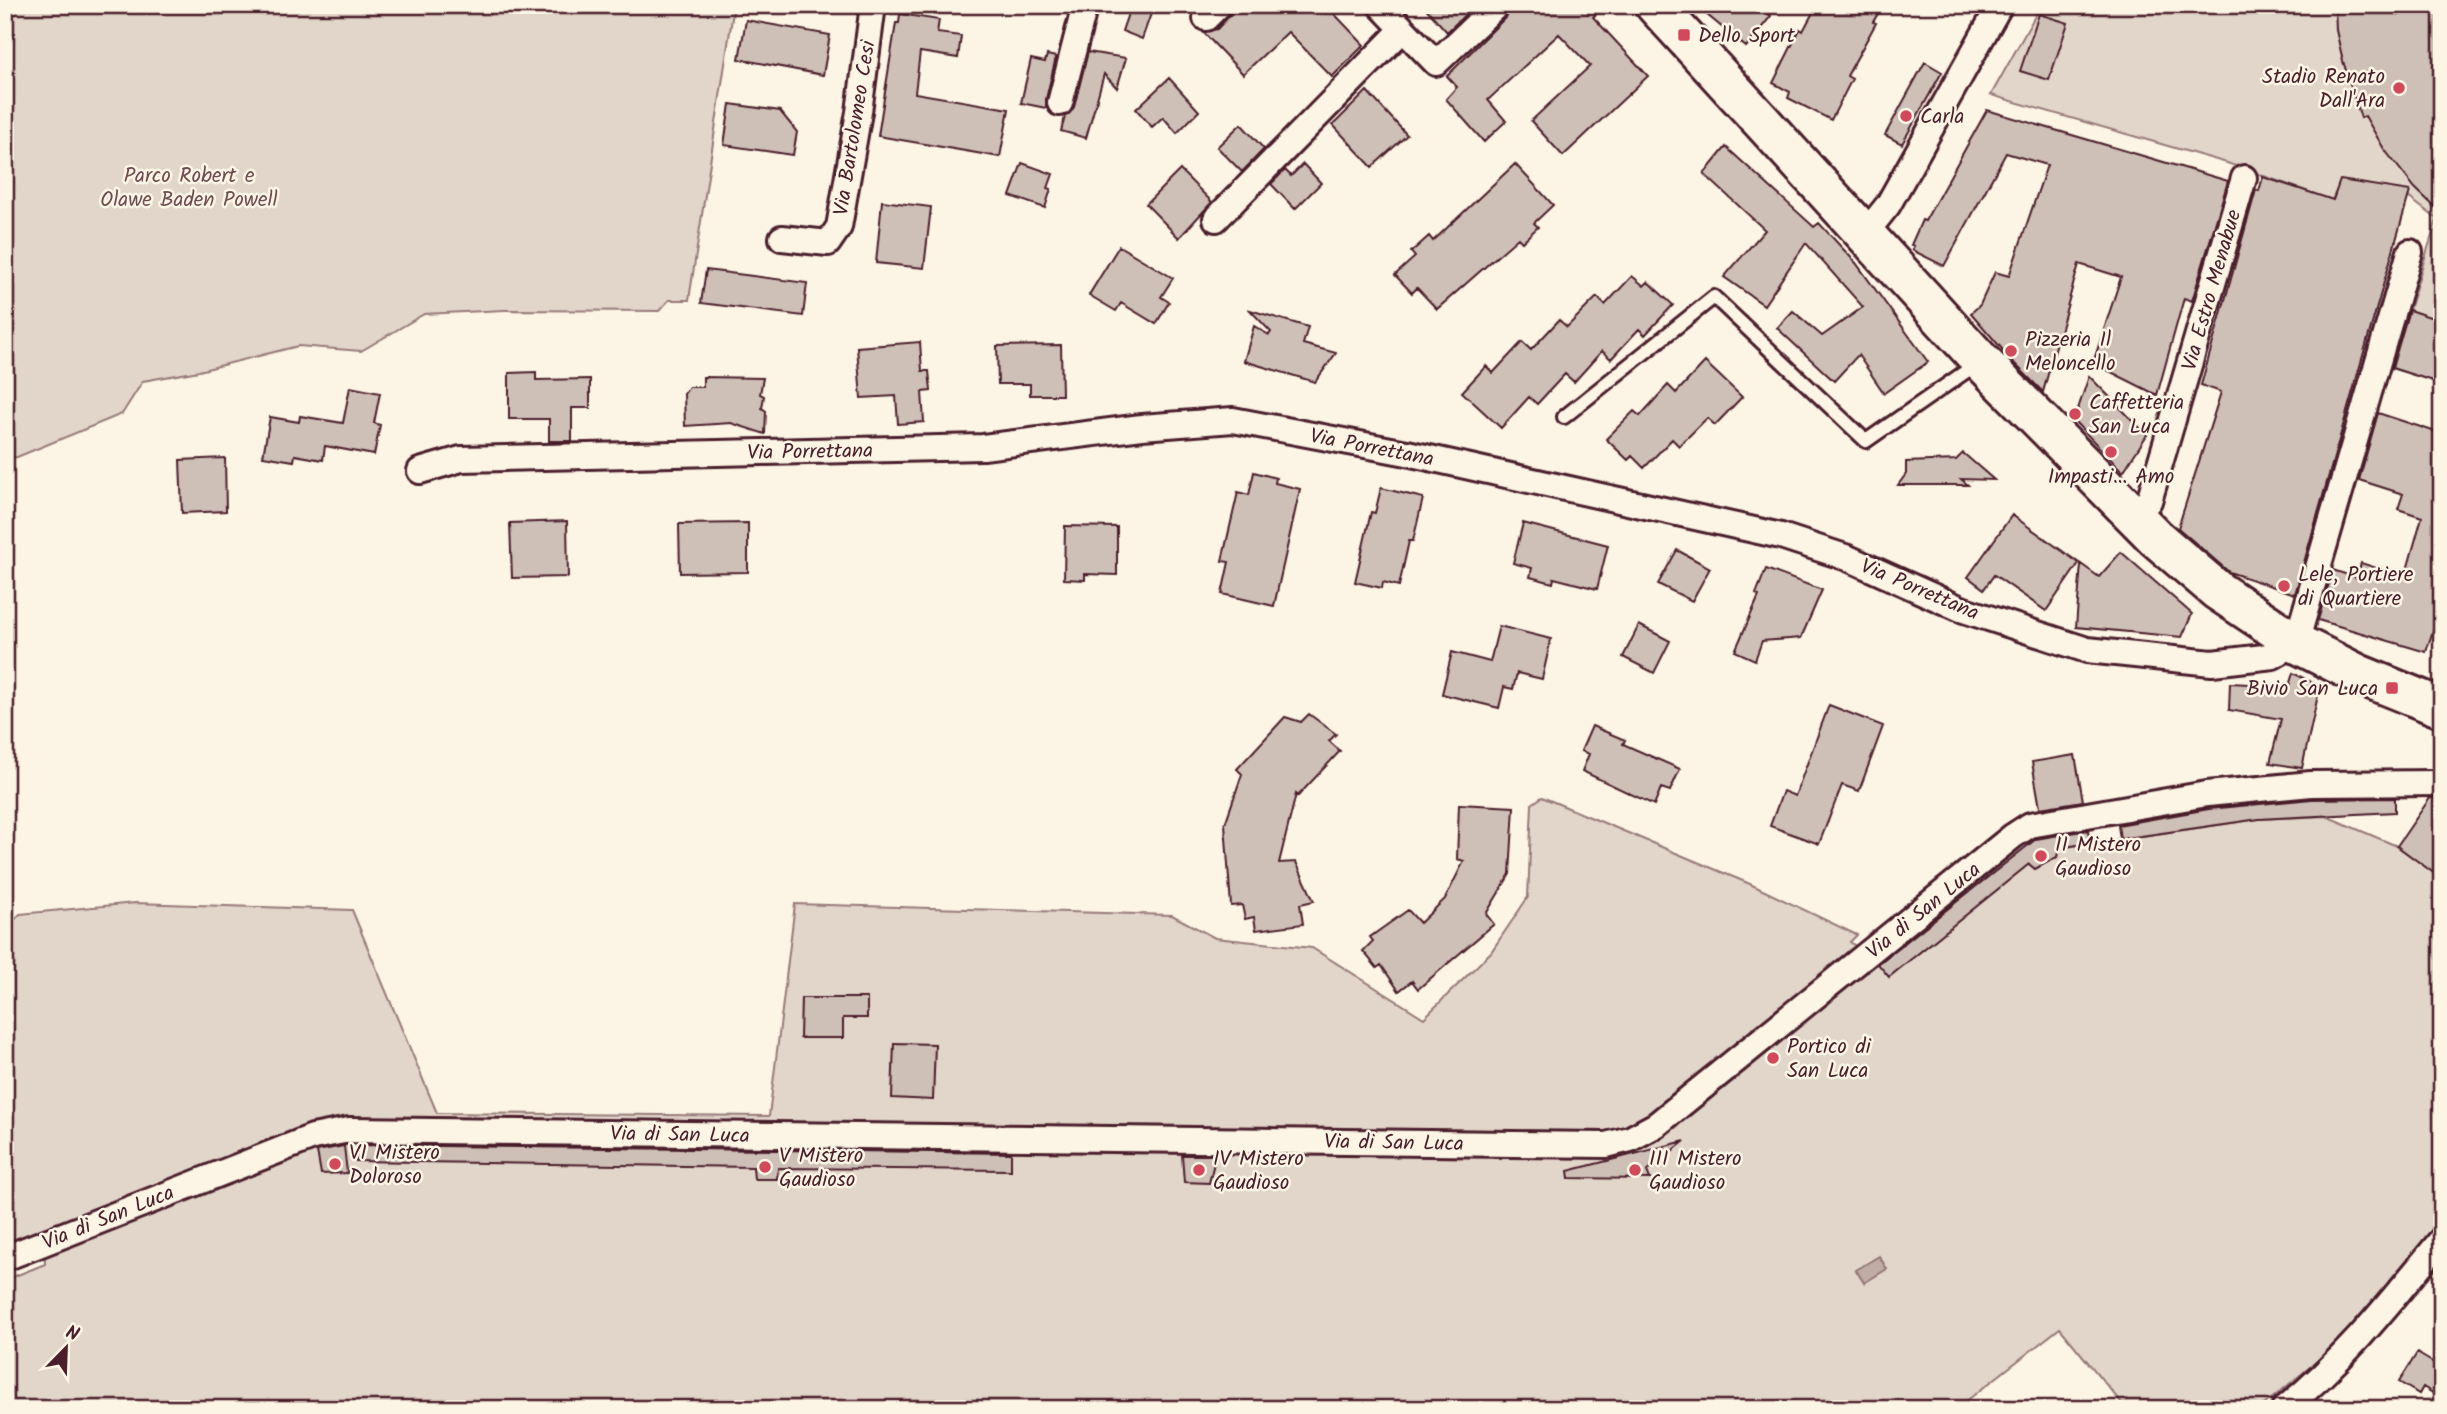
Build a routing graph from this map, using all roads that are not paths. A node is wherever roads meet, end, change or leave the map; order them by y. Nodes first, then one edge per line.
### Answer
1 (873, 5) edge
2 (1085, 5) edge
3 (1380, 5) edge
4 (1497, 5) edge
5 (1655, 5) edge
6 (2000, 5) edge
7 (1403, 29) junction
8 (1060, 103) dead end
9 (2244, 178) dead end
10 (1216, 219) dead end
11 (1864, 234) junction
12 (782, 238) dead end
13 (2410, 252) dead end
14 (1981, 361) junction
15 (1564, 416) dead end
16 (419, 471) dead end
17 (2132, 515) junction
18 (2296, 643) junction
19 (2442, 708) edge
20 (2442, 783) edge
21 (2442, 1239) edge
22 (5, 1258) edge
23 (2284, 1409) edge

1 - 12 street, Via Bartolomeo Cesi
2 - 8 street
3 - 7 street
4 - 7 street
5 - 11 main road
6 - 11 street
7 - 10 street
9 - 17 street, Via Estro Menabue
11 - 14 main road
13 - 18 street
14 - 15 lane
14 - 17 main road
16 - 18 street, Via Porrettana
17 - 18 main road
18 - 19 main road
20 - 22 street, Via di San Luca
21 - 23 street

